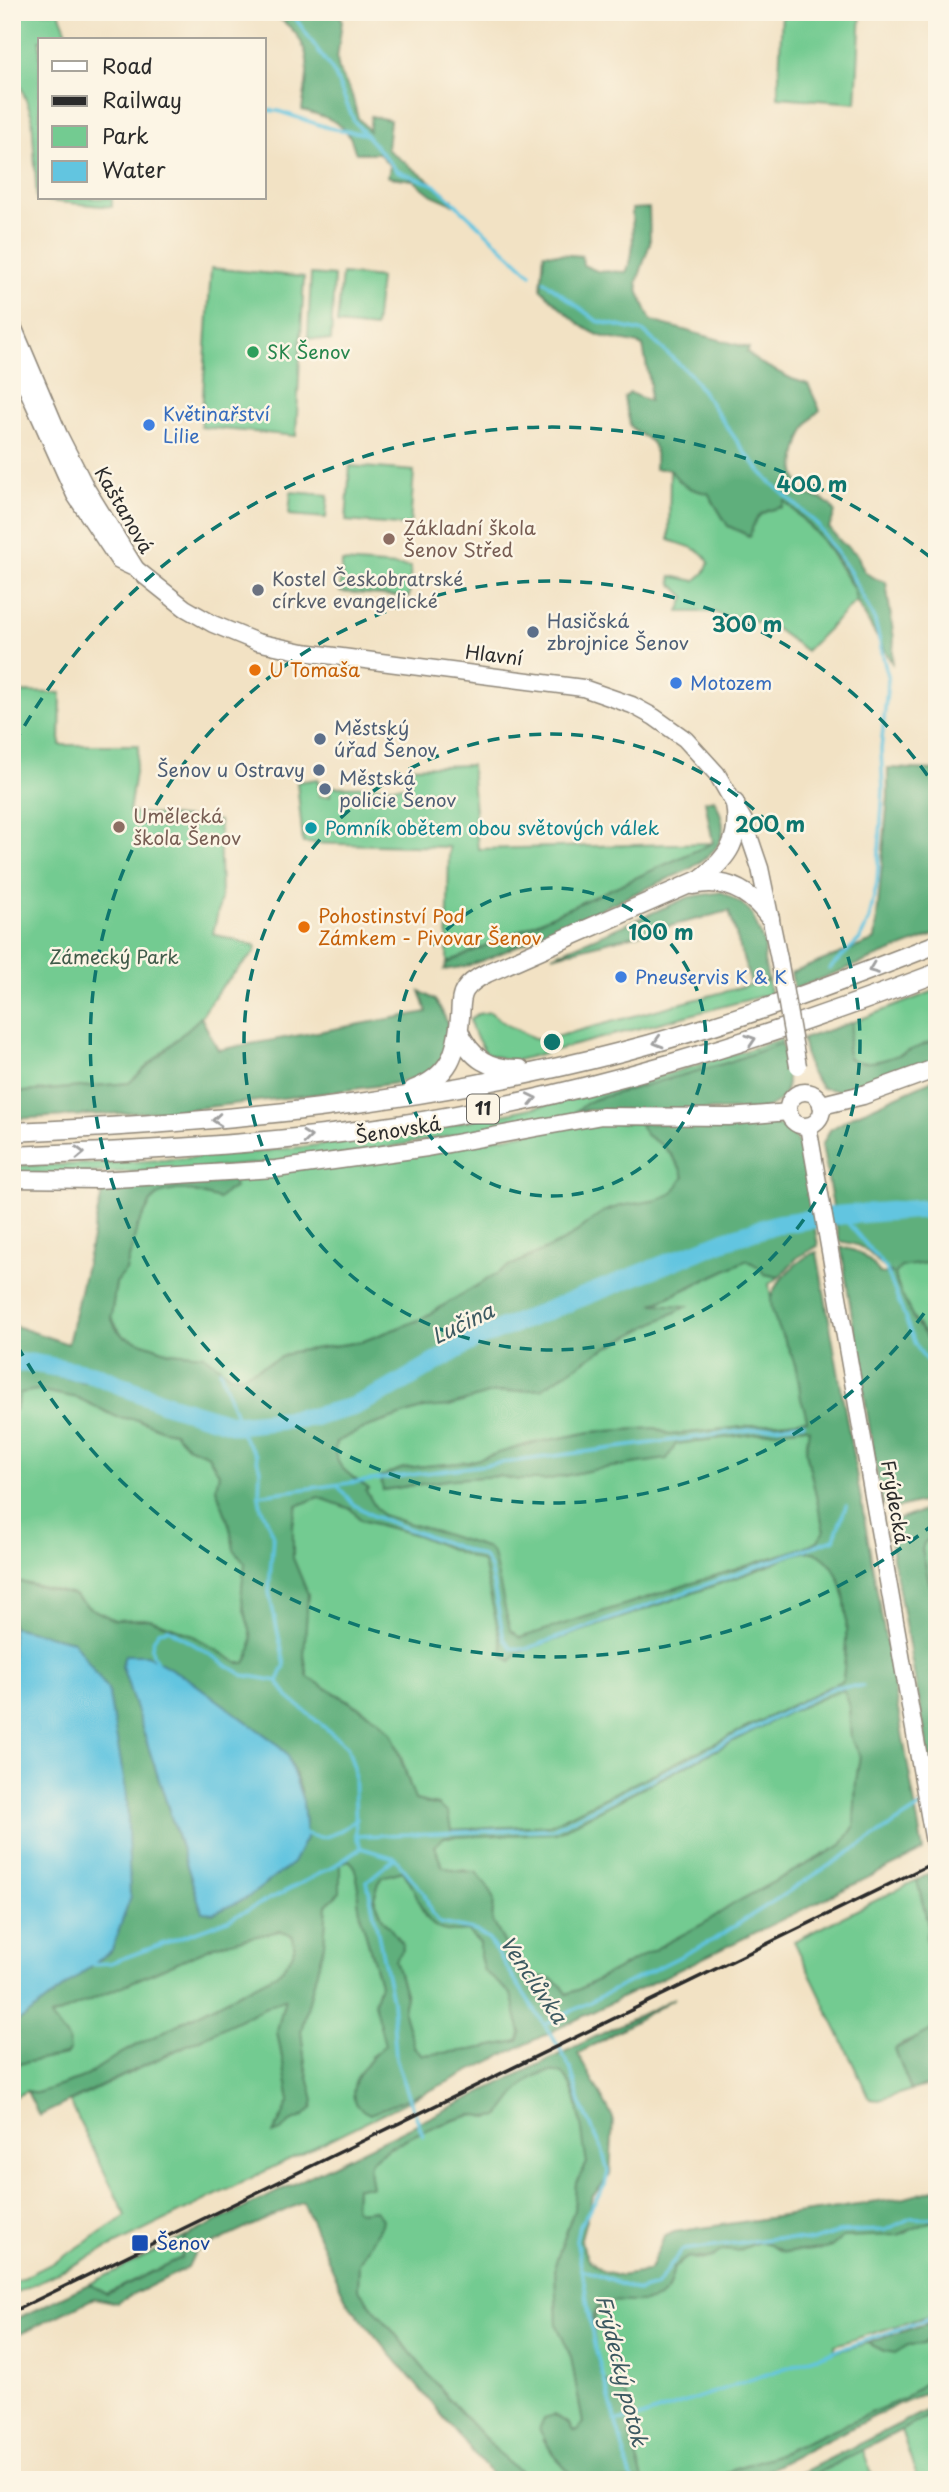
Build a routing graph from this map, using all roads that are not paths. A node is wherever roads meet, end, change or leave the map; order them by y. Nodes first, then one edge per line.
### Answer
1 (12, 324) edge
2 (12, 355) edge
3 (140, 572) junction
4 (736, 803) junction
5 (687, 886) junction
6 (771, 918) junction
7 (937, 944) edge
8 (937, 973) edge
9 (459, 1031) junction
10 (575, 1063) junction
11 (937, 1068) edge
12 (802, 1093) junction
13 (366, 1103) junction
14 (822, 1105) junction
15 (789, 1112) junction
16 (808, 1126) junction
17 (12, 1132) edge
18 (12, 1156) edge
19 (12, 1179) edge
20 (937, 1859) edge

1 - 3 main road, Kaštanová
2 - 3 main road, Kaštanová
3 - 4 main road, Hlavní
4 - 5 highway
4 - 6 main road, Hlavní
5 - 6 highway
5 - 9 highway
6 - 12 main road, Hlavní, bridge
7 -> 10 highway, 11
18 -> 8 highway, 11
9 - 10 highway
9 - 13 highway
10 - 13 highway, 11
11 - 14 highway
12 - 14 main road
12 - 15 main road
13 -> 17 highway, 11
14 - 16 main road
15 - 16 main road
15 - 19 main road, Šenovská
16 - 20 main road, Frýdecká, bridge

